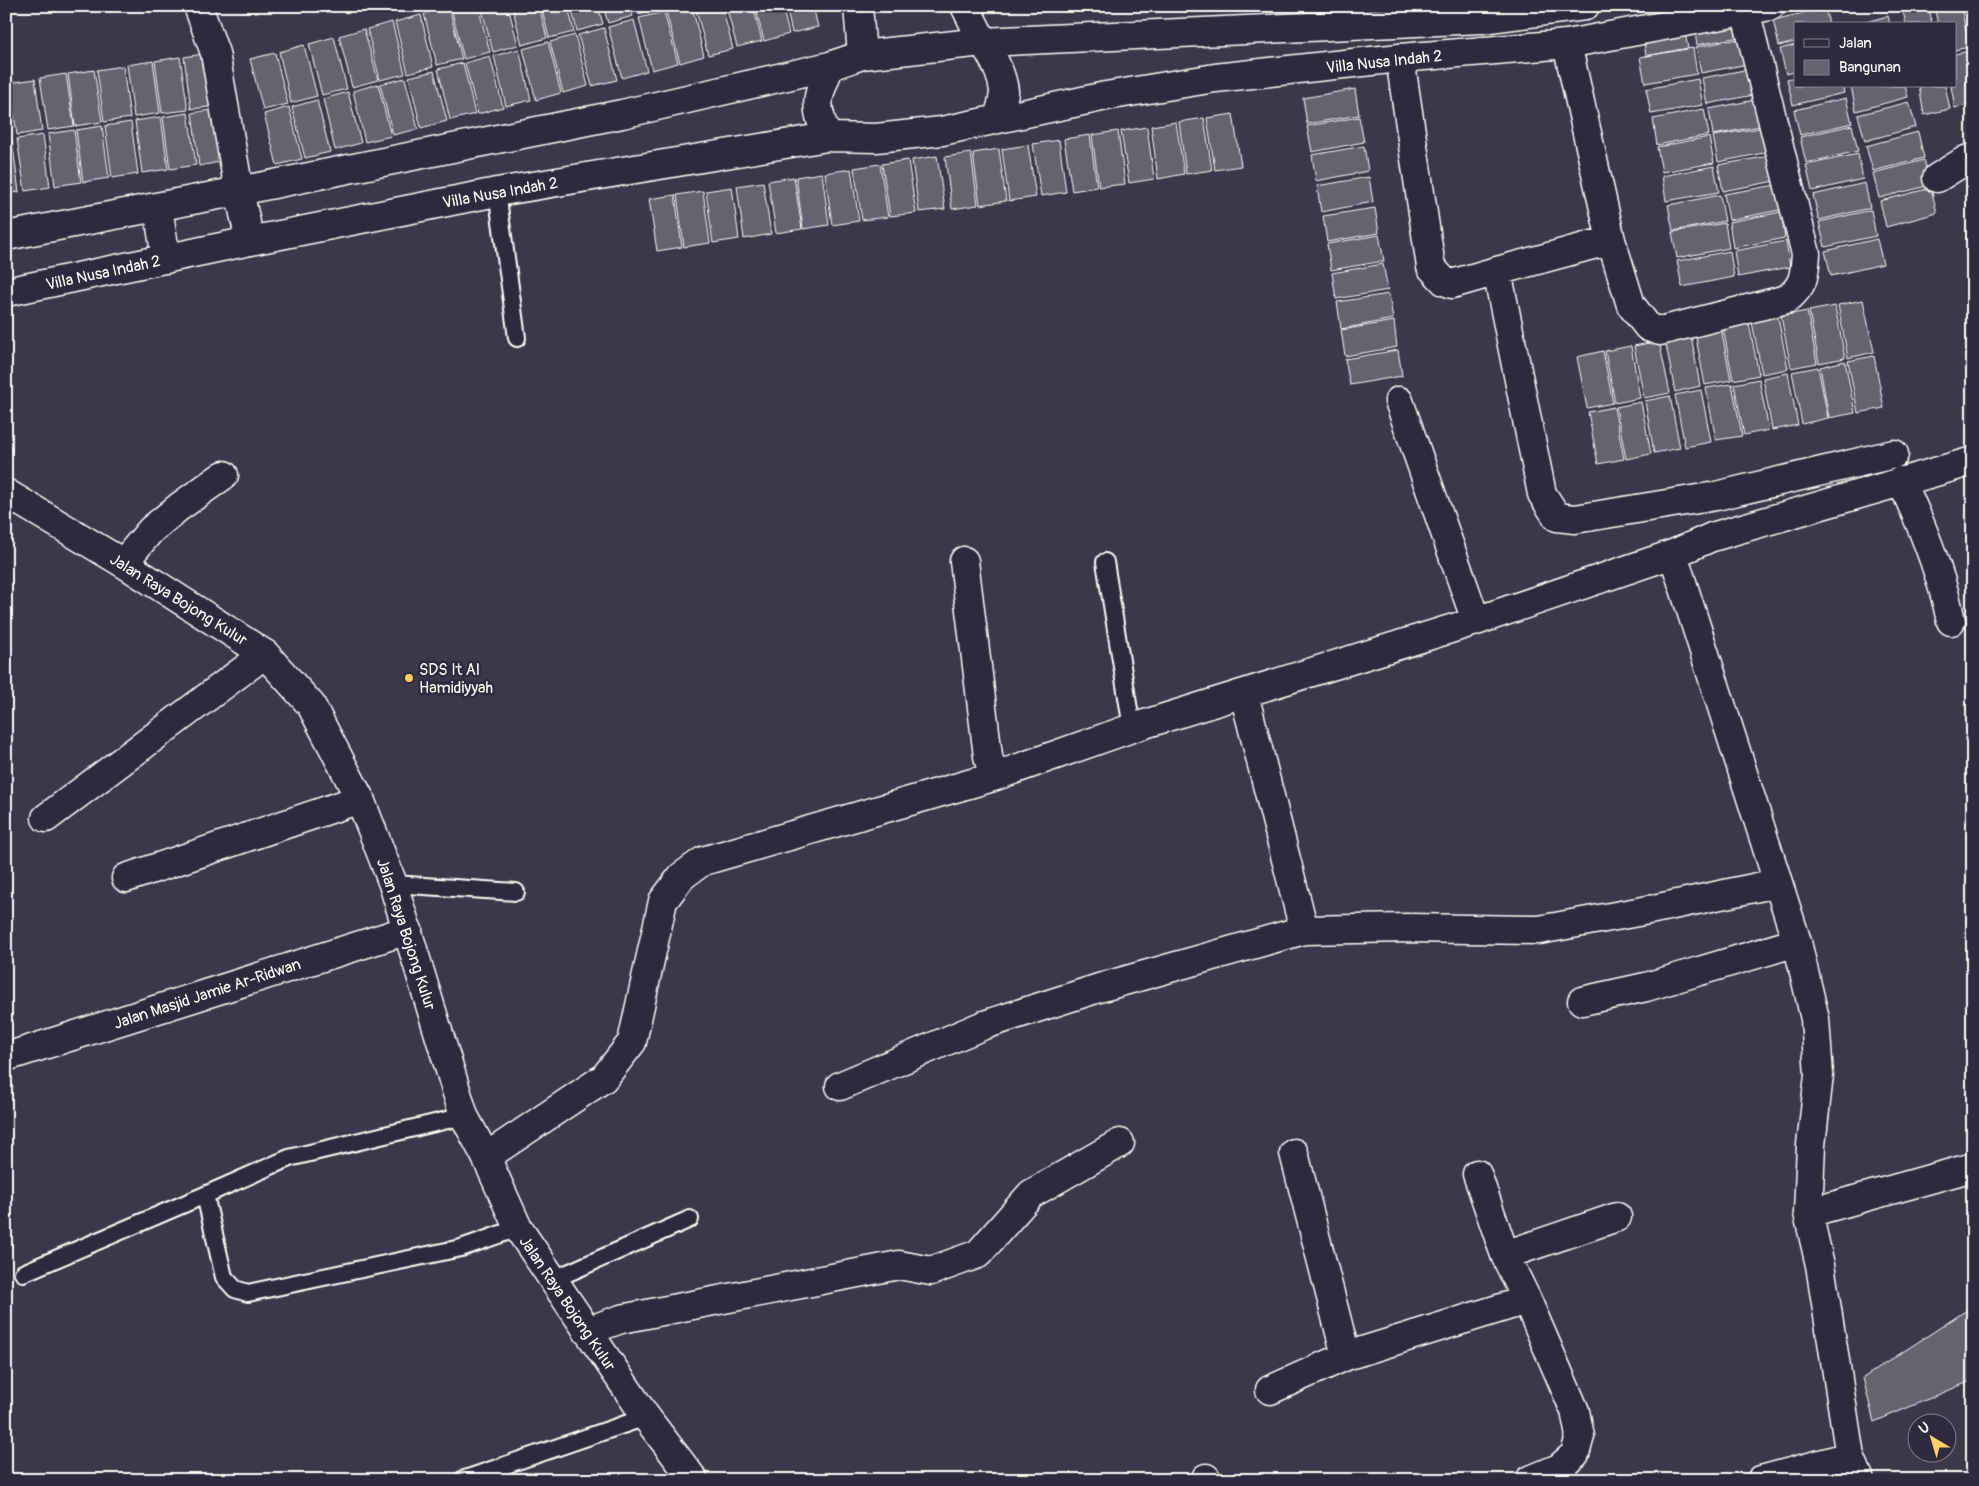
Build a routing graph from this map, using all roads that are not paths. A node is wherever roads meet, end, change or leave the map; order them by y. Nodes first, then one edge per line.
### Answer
1 (198, 6) edge
2 (858, 6) edge
3 (965, 6) edge
4 (1585, 6) edge
5 (1754, 8) edge
6 (1705, 12) edge
7 (1481, 13) edge
8 (983, 42) junction
9 (1567, 44) junction
10 (862, 55) junction
11 (1400, 58) junction
12 (830, 66) junction
13 (998, 118) junction
14 (827, 137) junction
15 (1973, 158) edge
16 (1937, 178) dead end
17 (239, 192) junction
18 (497, 192) junction
19 (158, 207) junction
20 (6, 236) edge
21 (250, 240) junction
22 (1611, 240) junction
23 (166, 259) junction
24 (1497, 271) junction
25 (6, 292) edge
26 (517, 338) dead end
27 (1399, 401) dead end
28 (1894, 454) dead end
29 (1973, 462) edge
30 (224, 475) dead end
31 (1901, 482) junction
32 (6, 493) edge
33 (1673, 554) junction
34 (964, 561) dead end
35 (1105, 562) dead end
36 (124, 563) junction
37 (1476, 621) junction
38 (1951, 621) dead end
39 (265, 654) junction
40 (1244, 694) junction
41 (1132, 728) junction
42 (993, 777) junction
43 (360, 799) junction
44 (46, 818) dead end
45 (126, 878) dead end
46 (1777, 883) junction
47 (393, 884) junction
48 (516, 892) dead end
49 (408, 930) junction
50 (1304, 930) junction
51 (1796, 942) junction
52 (1582, 1001) dead end
53 (6, 1057) edge
54 (840, 1086) dead end
55 (464, 1116) junction
56 (1120, 1142) dead end
57 (1294, 1153) dead end
58 (486, 1157) junction
59 (1973, 1167) edge
60 (1478, 1174) dead end
61 (205, 1195) junction
62 (1808, 1213) junction
63 (1617, 1217) dead end
64 (690, 1219) dead end
65 (518, 1228) junction
66 (1505, 1255) junction
67 (23, 1273) dead end
68 (552, 1280) junction
69 (1527, 1300) junction
70 (586, 1332) junction
71 (1346, 1356) junction
72 (1270, 1390) dead end
73 (646, 1417) junction
74 (1855, 1468) edge
75 (462, 1480) edge
76 (694, 1480) edge
77 (1530, 1480) edge
78 (1762, 1480) edge

1 - 17 street
2 - 10 street
3 - 8 street
4 - 7 street
5 - 6 street, Villa Nusa Indah 2
5 - 22 street
6 - 9 street, Villa Nusa Indah 2
7 - 8 street
8 - 10 street
8 - 13 street
9 - 11 street, Villa Nusa Indah 2
9 - 22 street
10 - 12 street
11 - 13 street, Villa Nusa Indah 2
11 - 24 street
12 - 14 street
12 - 17 street
13 - 14 street, Villa Nusa Indah 2
14 - 18 street, Villa Nusa Indah 2
15 - 16 street
17 - 19 street
17 - 21 street
18 - 21 street, Villa Nusa Indah 2
18 - 26 lane
19 - 20 street
19 - 23 street
21 - 23 street, Villa Nusa Indah 2
22 - 24 street
23 - 25 street, Villa Nusa Indah 2
24 - 28 street
27 - 37 street
29 - 31 street
30 - 36 street
31 - 33 street
31 - 38 street
32 - 36 street, Jalan Raya Bojong Kulur
33 - 37 street
33 - 46 street
34 - 42 street
35 - 41 lane
36 - 39 street, Jalan Raya Bojong Kulur
37 - 40 street
39 - 43 street, Jalan Raya Bojong Kulur
39 - 44 street
40 - 41 street
40 - 50 street
41 - 42 street
42 - 58 street
43 - 45 street
43 - 47 street, Jalan Raya Bojong Kulur
46 - 50 street
46 - 51 street
47 - 48 lane
47 - 49 street, Jalan Raya Bojong Kulur
49 - 53 street, Jalan Masjid Jamie Ar-Ridwan
49 - 55 street, Jalan Raya Bojong Kulur
50 - 54 street
51 - 52 street
51 - 62 street
55 - 58 street, Jalan Raya Bojong Kulur
55 - 61 lane
56 - 70 street
57 - 71 street
58 - 65 street, Jalan Raya Bojong Kulur
59 - 62 street
60 - 66 street
61 - 65 lane
61 - 67 lane
62 - 74 street
63 - 66 street
64 - 68 lane
65 - 68 street, Jalan Raya Bojong Kulur
66 - 69 street
68 - 70 street, Jalan Raya Bojong Kulur
69 - 71 street
69 - 77 street
70 - 73 street, Jalan Raya Bojong Kulur
71 - 72 street
73 - 75 lane
73 - 76 street, Jalan Raya Bojong Kulur
74 - 78 street

